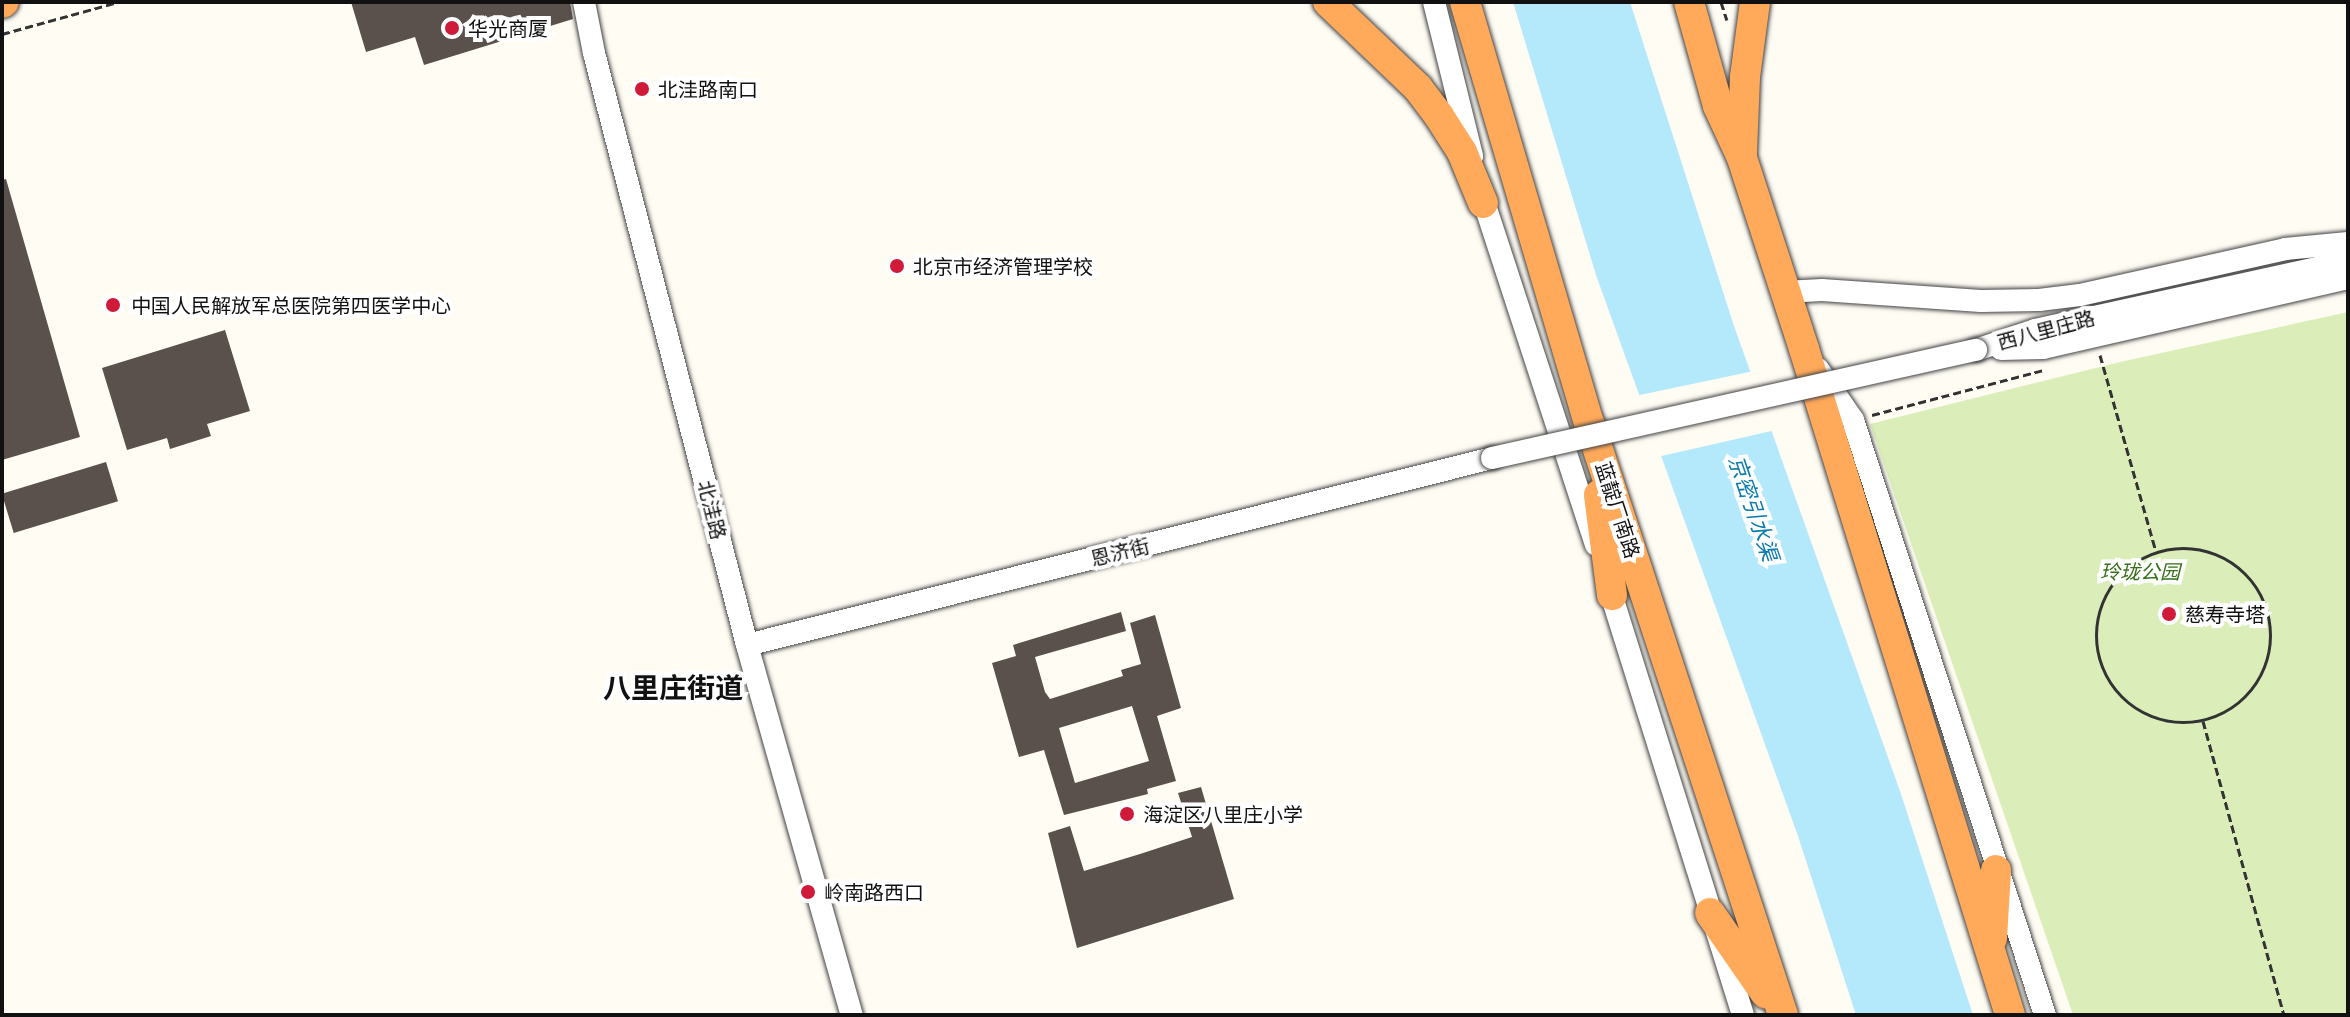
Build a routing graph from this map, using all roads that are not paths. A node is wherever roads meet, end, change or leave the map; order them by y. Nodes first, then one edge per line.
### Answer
1 (584, 2) edge
2 (1328, 2) edge
3 (1434, 2) edge
4 (1465, 2) edge
5 (1689, 2) edge
6 (1755, 2) edge
7 (1742, 158) junction
8 (1483, 203) junction
9 (2348, 243) edge
10 (2348, 261) edge
11 (2348, 278) edge
12 (1784, 292) junction
13 (1804, 349) junction
14 (1976, 350) junction
15 (1589, 422) junction
16 (1612, 595) junction
17 (747, 645) junction
18 (1996, 870) junction
19 (1710, 913) junction
20 (1991, 956) junction
21 (852, 1015) edge
22 (1743, 1015) edge
23 (1782, 1015) edge
24 (2010, 1015) edge
25 (2045, 1015) edge

1 - 17 street, 北洼路
2 - 8 highway
3 - 8 street, 蓝靛厂南路
4 - 15 highway, 蓝靛厂南路
5 - 7 highway
6 - 7 highway
7 - 12 highway
8 - 16 street, 蓝靛厂南路
9 - 12 street
10 - 14 street, 西八里庄路
11 - 14 street, 西八里庄路
12 - 13 highway
13 - 18 street
13 - 20 highway
14 - 17 street, 恩济街, bridge
15 - 16 highway
15 - 23 highway, 蓝靛厂南路
16 - 19 street, 蓝靛厂南路
17 - 21 street, 北洼路
18 - 20 highway
18 - 25 street
19 - 22 street, 蓝靛厂南路
19 - 23 highway
20 - 24 highway

